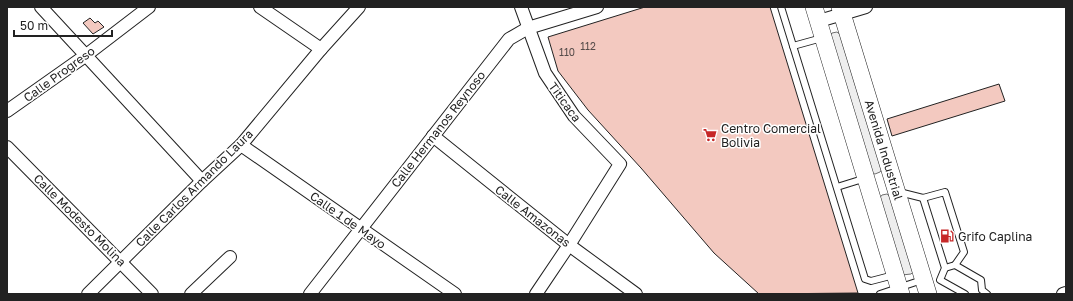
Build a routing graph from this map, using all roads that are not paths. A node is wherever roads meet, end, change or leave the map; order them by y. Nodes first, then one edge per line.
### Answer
1 (40, 7) edge
2 (149, 7) edge
3 (260, 7) edge
4 (359, 7) edge
5 (597, 7) edge
6 (781, 7) edge
7 (866, 7) edge
8 (520, 9) edge
9 (841, 11) edge
10 (816, 14) edge
11 (528, 28) junction
12 (824, 38) junction
13 (793, 46) junction
14 (321, 49) junction
15 (84, 56) junction
16 (7, 111) edge
17 (432, 136) junction
18 (241, 145) junction
19 (7, 146) edge
20 (202, 181) junction
21 (868, 183) junction
22 (836, 187) junction
23 (895, 187) junction
24 (924, 198) junction
25 (361, 229) junction
26 (569, 245) junction
27 (230, 257) dead end
28 (120, 261) junction
29 (955, 265) junction
30 (945, 268) junction
31 (899, 285) edge
32 (926, 287) edge
33 (984, 292) edge
34 (1066, 293) edge
35 (88, 294) edge
36 (152, 294) edge
37 (191, 294) edge
38 (310, 294) edge
39 (455, 294) edge
40 (536, 294) edge
41 (636, 294) edge
42 (880, 294) edge
43 (965, 294) edge
44 (976, 294) edge
45 (1063, 294) edge

1 - 15 street
2 - 15 street, Calle Progreso
3 - 14 street
4 - 14 street, Calle Carlos Armando Laura
5 - 11 street, Calle Hermanos Reynoso
6 - 13 lane
7 - 9 street
8 - 11 street, Titicaca
9 - 10 street
9 - 23 main road, Avenida Industrial
10 - 12 main road, Avenida Industrial
11 - 17 street, Calle Hermanos Reynoso
11 - 26 street, Titicaca
12 - 13 lane
12 - 21 main road, Avenida Industrial
13 - 22 lane
14 - 18 street, Calle Carlos Armando Laura
15 - 16 street, Calle Progreso
15 - 20 street
17 - 25 street, Calle Hermanos Reynoso
17 - 26 street, Calle Amazonas
18 - 20 street, Calle Carlos Armando Laura
18 - 25 street, Calle 1 de Mayo
19 - 28 street, Calle Modesto Molina
20 - 28 street, Calle Carlos Armando Laura
21 - 22 lane
21 - 23 main road
21 - 31 main road, Avenida Industrial
22 - 31 lane
23 - 24 lane
23 - 32 main road, Avenida Industrial
24 - 29 lane
24 - 30 lane
25 - 38 street, Calle Hermanos Reynoso
25 - 39 street, Calle 1 de Mayo
26 - 40 street
26 - 41 street, Calle Amazonas
27 - 37 street
28 - 35 street, Calle Carlos Armando Laura
28 - 36 street, Calle Modesto Molina
29 - 30 lane
29 - 33 lane
30 - 43 lane
31 - 32 lane
31 - 42 lane
33 - 44 lane
34 - 45 street

